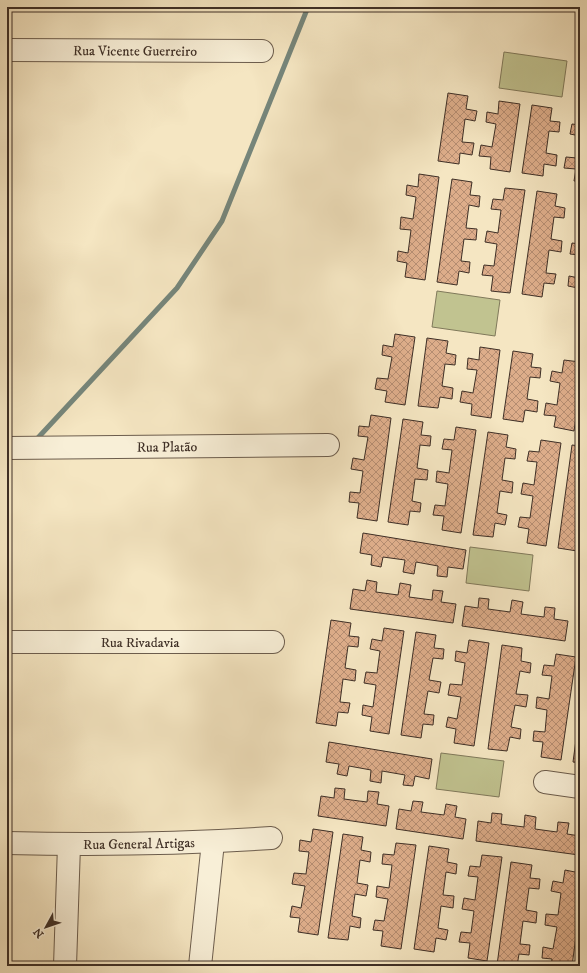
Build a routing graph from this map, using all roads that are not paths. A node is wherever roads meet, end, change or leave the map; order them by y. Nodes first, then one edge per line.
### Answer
1 (7, 50) edge
2 (262, 51) dead end
3 (328, 445) dead end
4 (7, 448) edge
5 (7, 642) edge
6 (273, 642) dead end
7 (545, 782) dead end
8 (580, 787) edge
9 (271, 838) dead end
10 (213, 842) junction
11 (7, 843) edge
12 (69, 844) junction
13 (65, 966) edge
14 (200, 966) edge

1 - 2 street, Rua Vicente Guerreiro
3 - 4 street, Rua Platão
5 - 6 street, Rua Rivadavia
7 - 8 street
9 - 10 street, Rua General Artigas
10 - 12 street, Rua General Artigas
10 - 14 street
11 - 12 street, Rua General Artigas
12 - 13 street

